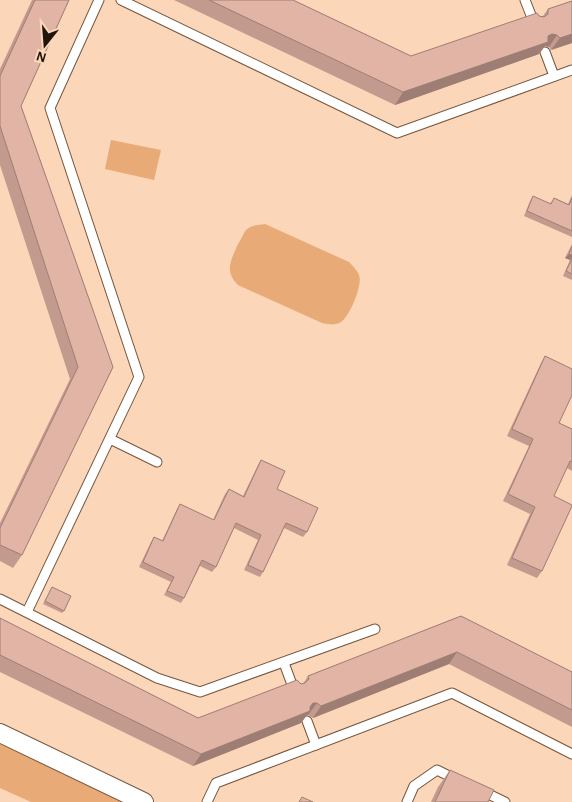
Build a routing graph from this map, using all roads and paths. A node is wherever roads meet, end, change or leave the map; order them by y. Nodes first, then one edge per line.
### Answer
1 (99, 0) edge
2 (121, 0) edge
3 (525, 0) edge
4 (534, 23) edge
5 (545, 52) edge
6 (572, 70) edge
7 (554, 76) junction
8 (110, 438) junction
9 (158, 462) dead end
10 (0, 599) edge
11 (27, 612) junction
12 (375, 629) dead end
13 (284, 662) junction
14 (294, 690) edge
15 (307, 721) edge
16 (0, 733) edge
17 (316, 745) junction
18 (572, 754) edge
19 (144, 802) edge
20 (207, 802) edge
21 (407, 802) edge
22 (504, 802) edge

1 - 8 lane
2 - 7 lane
3 - 4 lane
5 - 7 lane
6 - 7 lane
8 - 9 lane
8 - 11 lane
10 - 11 lane
11 - 13 lane
12 - 13 lane
13 - 14 lane
15 - 17 lane
16 - 19 street
17 - 18 lane
17 - 20 lane
21 - 22 lane

